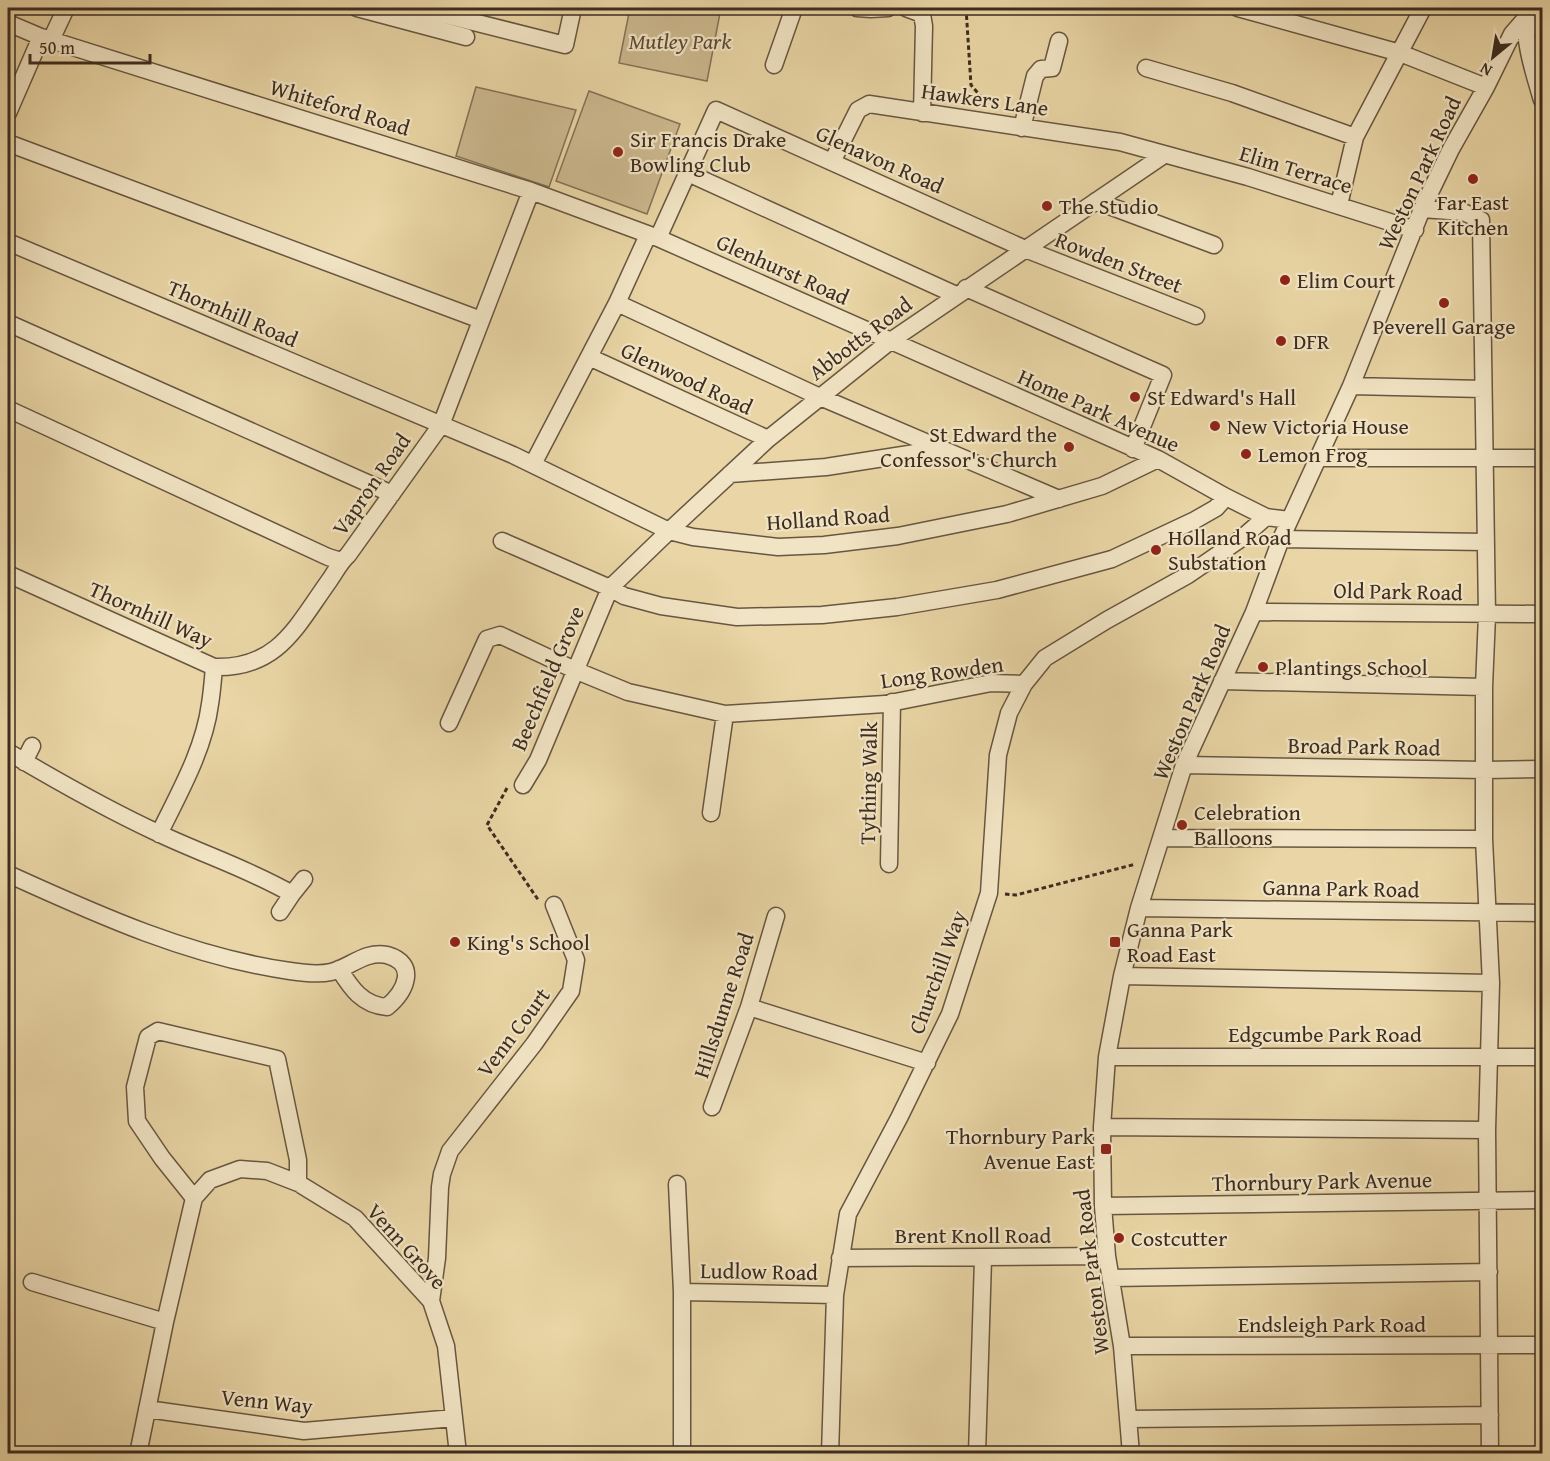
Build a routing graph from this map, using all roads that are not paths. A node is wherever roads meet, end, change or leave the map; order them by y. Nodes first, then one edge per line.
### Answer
1 (66, 8) edge
2 (357, 8) edge
3 (418, 8) edge
4 (573, 8) edge
5 (794, 8) edge
6 (857, 8) edge
7 (888, 8) edge
8 (906, 8) edge
9 (1239, 8) edge
10 (1423, 8) edge
11 (1525, 13) edge
12 (8, 23) edge
13 (1542, 29) edge
14 (466, 37) dead end
15 (46, 38) junction
16 (1059, 41) dead end
17 (1400, 53) junction
18 (774, 65) dead end
19 (1146, 68) dead end
20 (1486, 87) junction
21 (1542, 100) edge
22 (8, 113) edge
23 (922, 113) junction
24 (1022, 128) junction
25 (1355, 137) junction
26 (8, 143) edge
27 (1164, 155) junction
28 (832, 162) junction
29 (688, 173) junction
30 (531, 191) junction
31 (1096, 201) junction
32 (1339, 205) junction
33 (1422, 209) junction
34 (1415, 230) junction
35 (653, 236) junction
36 (8, 242) edge
37 (1214, 245) dead end
38 (1026, 249) junction
39 (961, 291) junction
40 (617, 303) junction
41 (1196, 316) dead end
42 (481, 320) junction
43 (8, 323) edge
44 (889, 342) junction
45 (589, 357) junction
46 (1351, 386) junction
47 (1483, 389) junction
48 (820, 397) junction
49 (8, 409) edge
50 (441, 425) junction
51 (768, 439) junction
52 (1133, 448) junction
53 (942, 449) junction
54 (1318, 458) junction
55 (1542, 458) edge
56 (1158, 459) junction
57 (1484, 459) junction
58 (534, 464) junction
59 (730, 474) junction
60 (392, 494) junction
61 (1226, 498) junction
62 (1059, 499) junction
63 (1266, 517) junction
64 (1289, 520) junction
65 (669, 531) junction
66 (1281, 539) junction
67 (502, 541) dead end
68 (1485, 542) junction
69 (341, 561) junction
70 (8, 574) edge
71 (609, 588) junction
72 (1254, 612) junction
73 (1542, 614) edge
74 (1487, 615) junction
75 (214, 667) junction
76 (577, 671) junction
77 (1222, 681) junction
78 (1024, 684) junction
79 (1484, 687) junction
80 (892, 702) junction
81 (726, 714) junction
82 (449, 723) dead end
83 (32, 746) dead end
84 (8, 752) edge
85 (24, 762) junction
86 (1184, 765) junction
87 (1542, 769) edge
88 (1485, 770) junction
89 (517, 785) road end
90 (711, 813) dead end
91 (159, 834) junction
92 (1162, 838) junction
93 (1485, 839) junction
94 (890, 864) dead end
95 (8, 874) edge
96 (304, 879) dead end
97 (292, 894) junction
98 (549, 908) road end
99 (1139, 908) junction
100 (280, 912) dead end
101 (1488, 912) junction
102 (1542, 913) edge
103 (776, 916) dead end
104 (339, 969) dead end
105 (1122, 976) junction
106 (1491, 983) junction
107 (749, 1006) junction
108 (1107, 1057) junction
109 (1490, 1057) junction
110 (1542, 1057) edge
111 (927, 1063) junction
112 (712, 1107) dead end
113 (1102, 1127) junction
114 (1487, 1130) junction
115 (298, 1183) junction
116 (677, 1184) dead end
117 (194, 1198) junction
118 (1542, 1200) edge
119 (1488, 1201) junction
120 (1102, 1206) junction
121 (1107, 1256) junction
122 (840, 1258) junction
123 (983, 1258) junction
124 (1489, 1272) junction
125 (1111, 1278) junction
126 (32, 1282) dead end
127 (682, 1292) junction
128 (835, 1295) junction
129 (431, 1301) junction
130 (165, 1322) junction
131 (1542, 1344) edge
132 (1122, 1346) junction
133 (1490, 1346) junction
134 (147, 1409) junction
135 (1490, 1415) junction
136 (454, 1418) junction
137 (1129, 1419) junction
138 (138, 1454) edge
139 (458, 1454) edge
140 (682, 1454) edge
141 (830, 1454) edge
142 (977, 1454) edge
143 (1131, 1454) edge
144 (1490, 1454) edge

1 - 15 street
2 - 14 street
3 - 4 street
5 - 18 street
6 - 7 street
8 - 23 street
9 - 17 street
10 - 17 street
11 - 13 street
11 - 20 street, Weston Park Road
11 - 21 street
12 - 15 street, Whiteford Road
15 - 22 street
15 - 30 street, Whiteford Road
16 - 24 street
17 - 20 street
17 - 25 street
19 - 25 street
20 - 33 street, Weston Park Road
23 - 24 street, Hawkers Lane
23 - 28 street, Hawkers Lane
24 - 27 street, Hawkers Lane
25 - 32 street
26 - 42 street
27 - 31 street, Abbotts Road
27 - 32 street, Elim Terrace
28 - 29 street, Glenavon Road
28 - 38 street, Glenavon Road
29 - 35 street
29 - 39 street
30 - 35 street, Whiteford Road
30 - 42 street, Vapron Road
31 - 37 street
31 - 38 street, Abbotts Road
32 - 34 street, Elim Terrace
33 - 34 street, Weston Park Road
33 - 47 street
34 - 46 street, Weston Park Road
35 - 40 street
35 - 44 street, Glenhurst Road
36 - 50 street, Thornhill Road
38 - 39 street, Abbotts Road
38 - 41 street, Rowden Street
39 - 44 street, Abbotts Road
39 - 52 street
40 - 45 street
40 - 48 street
42 - 50 street, Vapron Road
43 - 60 street
44 - 48 street, Abbotts Road
44 - 52 street, Home Park Avenue
45 - 51 street, Glenwood Road
45 - 58 street
46 - 47 street
46 - 54 street, Weston Park Road
47 - 57 street
48 - 51 street, Abbotts Road
48 - 53 street
49 - 69 street, Vapron Road
50 - 58 street, Holland Road
50 - 60 street, Vapron Road
51 - 59 street, Abbotts Road
52 - 56 street, Home Park Avenue
53 - 59 street
53 - 62 street
54 - 57 street
54 - 64 street, Weston Park Road
55 - 57 street
56 - 61 street, Home Park Avenue
56 - 62 street, Holland Road
57 - 68 street
58 - 65 street, Holland Road
59 - 65 street, Abbotts Road
60 - 69 street, Vapron Road
61 - 63 street, Home Park Avenue
61 - 71 street
62 - 65 street, Holland Road
63 - 64 street, Home Park Avenue
63 - 78 street, Long Rowden
64 - 66 street, Weston Park Road
65 - 71 street, Abbotts Road
66 - 68 street
66 - 72 street, Weston Park Road
67 - 71 street
68 - 74 street
69 - 75 street, Thornhill Way
70 - 75 street, Thornhill Way
71 - 76 street, Beechfield Grove
72 - 74 street, Old Park Road
72 - 77 street, Weston Park Road
73 - 74 street, Old Park Road
74 - 79 street
75 - 91 street
76 - 81 street, Long Rowden
76 - 82 street, Long Rowden
76 - 89 street, Beechfield Grove
77 - 79 street
77 - 86 street, Weston Park Road
78 - 80 street, Long Rowden
78 - 111 street, Churchill Way
79 - 88 street
80 - 81 street, Long Rowden
80 - 94 street, Tything Walk
81 - 90 street
83 - 85 street
84 - 85 street
85 - 91 street
86 - 88 street, Broad Park Road
86 - 92 street, Weston Park Road
87 - 88 street, Broad Park Road
88 - 93 street
91 - 97 street
92 - 93 street
92 - 99 street, Weston Park Road
93 - 101 street
95 - 104 street
96 - 97 street
97 - 100 street
98 - 129 street, Venn Court
99 - 101 street, Ganna Park Road
99 - 105 street, Weston Park Road
101 - 102 street, Ganna Park Road
101 - 106 street
103 - 107 street, Hillsdunne Road
105 - 106 street
105 - 108 street, Weston Park Road
106 - 109 street
107 - 111 street
107 - 112 street, Hillsdunne Road
108 - 109 street, Edgcumbe Park Road
108 - 113 street, Weston Park Road
109 - 110 street, Edgcumbe Park Road
109 - 114 street
111 - 122 street, Churchill Way
113 - 114 street
113 - 120 street, Weston Park Road
114 - 119 street
115 - 117 street, Venn Grove
115 - 117 street
115 - 129 street, Venn Grove
116 - 127 street
117 - 130 street
118 - 119 street, Thornbury Park Avenue
119 - 120 street, Thornbury Park Avenue
119 - 124 street
120 - 121 street, Weston Park Road
121 - 123 street, Brent Knoll Road
121 - 125 street, Weston Park Road
122 - 123 street, Brent Knoll Road
122 - 128 street, Churchill Way
123 - 142 street
124 - 125 street
124 - 133 street
125 - 132 street, Weston Park Road
126 - 130 street
127 - 128 street, Ludlow Road
127 - 140 street
128 - 141 street, Churchill Way
129 - 136 street, Venn Grove
130 - 134 street
131 - 133 street, Endsleigh Park Road
132 - 133 street, Endsleigh Park Road
132 - 137 street, Weston Park Road
133 - 135 street
134 - 136 street, Venn Way
134 - 138 street
135 - 137 street
135 - 144 street
136 - 139 street, Venn Grove
137 - 143 street, Weston Park Road

